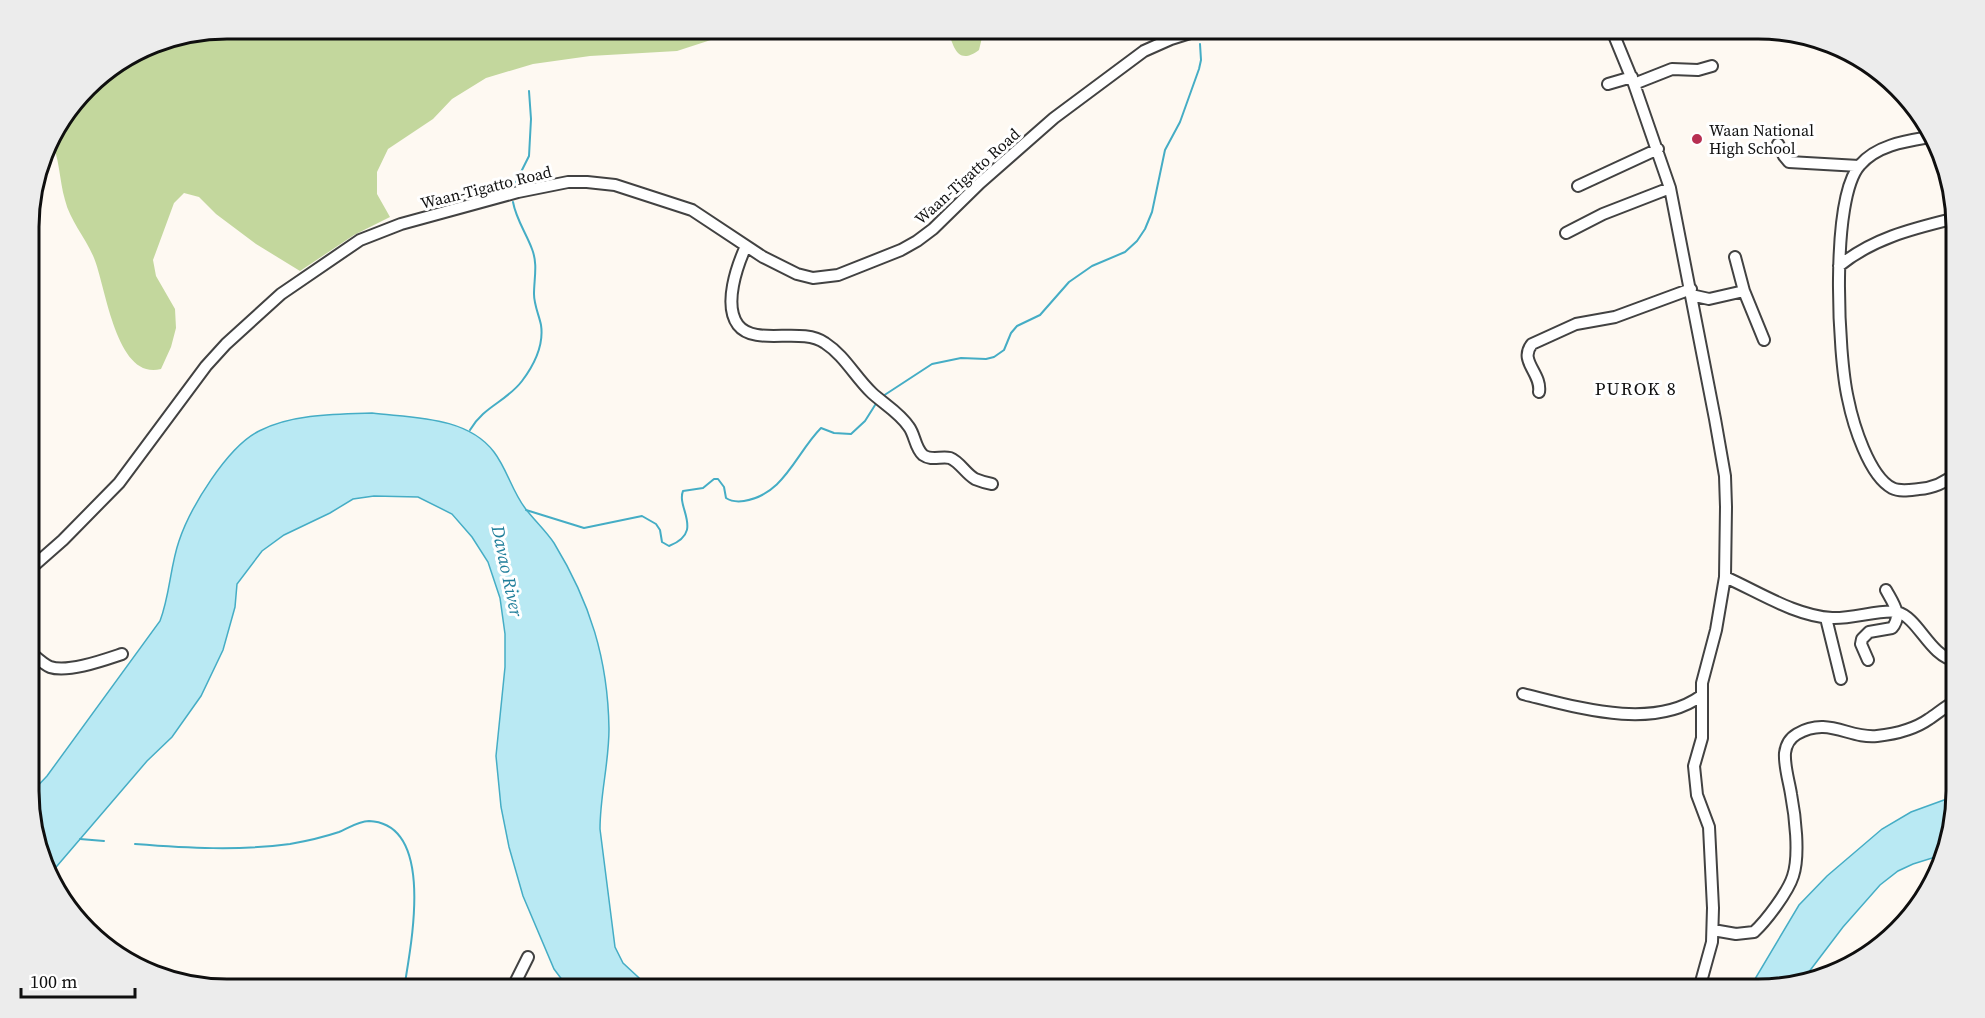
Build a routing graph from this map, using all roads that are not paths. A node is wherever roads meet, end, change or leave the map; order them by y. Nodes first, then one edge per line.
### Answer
1 (1171, 39) edge
2 (1616, 39) edge
3 (1712, 66) dead end
4 (1633, 80) junction
5 (1608, 84) dead end
6 (1924, 138) edge
7 (1778, 144) dead end
8 (1658, 149) junction
9 (1859, 165) junction
10 (1578, 186) dead end
11 (1670, 188) junction
12 (1946, 221) edge
13 (1566, 233) dead end
14 (746, 246) junction
15 (1735, 256) dead end
16 (1839, 266) junction
17 (1743, 291) junction
18 (1691, 292) junction
19 (1764, 340) dead end
20 (1539, 392) dead end
21 (1946, 481) edge
22 (992, 484) dead end
23 (39, 561) edge
24 (1725, 577) junction
25 (1886, 590) dead end
26 (1898, 612) junction
27 (1826, 618) junction
28 (122, 654) dead end
29 (1946, 657) edge
30 (39, 659) edge
31 (1868, 660) dead end
32 (1841, 679) dead end
33 (1523, 694) dead end
34 (1701, 696) junction
35 (1946, 708) edge
36 (1713, 930) junction
37 (528, 957) dead end
38 (517, 979) edge
39 (1701, 979) edge

1 - 14 street, Waan-Tigatto Road
2 - 4 street
3 - 4 street
4 - 5 street
4 - 8 street
6 - 9 street
7 - 9 street
8 - 10 street
8 - 11 street
9 - 16 street
11 - 13 street
11 - 18 street
12 - 16 street
14 - 22 street
14 - 23 street, Waan-Tigatto Road
15 - 17 street
16 - 21 street
17 - 18 street
17 - 19 street
18 - 20 street
18 - 24 street
24 - 27 street
24 - 34 street
25 - 26 street
26 - 27 street
26 - 29 street
26 - 31 street
27 - 32 street
28 - 30 street
33 - 34 street
34 - 36 street
35 - 36 street
36 - 39 street
37 - 38 street

